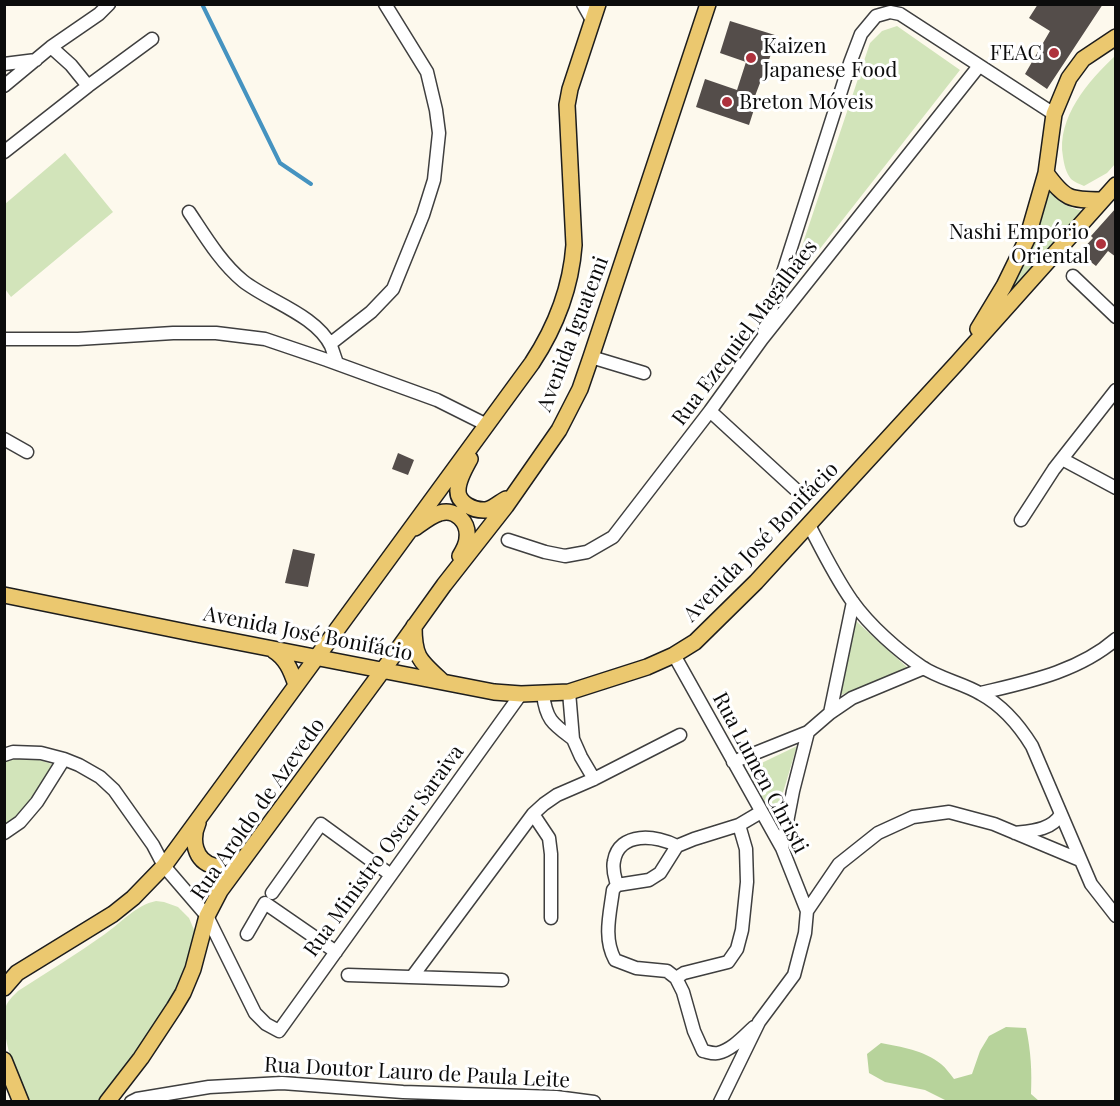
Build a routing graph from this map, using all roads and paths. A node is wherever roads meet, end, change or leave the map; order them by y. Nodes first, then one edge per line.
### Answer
1 (109, 4) edge
2 (385, 4) edge
3 (583, 4) edge
4 (598, 4) edge
5 (708, 4) edge
6 (592, 20) junction
7 (1116, 37) edge
8 (152, 39) dead end
9 (51, 47) junction
10 (37, 59) junction
11 (4, 64) edge
12 (979, 66) junction
13 (4, 86) edge
14 (88, 86) junction
15 (1054, 114) junction
16 (4, 152) edge
17 (1046, 173) junction
18 (1116, 185) edge
19 (1101, 200) junction
20 (189, 212) dead end
21 (1073, 276) dead end
22 (1116, 317) edge
23 (4, 339) edge
24 (762, 339) junction
25 (330, 344) junction
26 (591, 357) junction
27 (337, 363) junction
28 (957, 363) junction
29 (644, 373) dead end
30 (1116, 390) edge
31 (710, 411) junction
32 (485, 427) junction
33 (4, 439) edge
34 (27, 452) dead end
35 (1062, 459) junction
36 (1116, 488) edge
37 (795, 489) dead end
38 (514, 494) junction
39 (1021, 520) dead end
40 (809, 525) junction
41 (405, 536) junction
42 (508, 540) dead end
43 (444, 585) junction
44 (4, 595) edge
45 (853, 602) junction
46 (414, 625) junction
47 (1116, 639) edge
48 (270, 648) junction
49 (674, 656) junction
50 (316, 657) junction
51 (924, 668) junction
52 (383, 669) junction
53 (444, 683) junction
54 (296, 685) junction
55 (569, 692) junction
56 (981, 693) junction
57 (521, 694) junction
58 (543, 694) junction
59 (830, 713) junction
60 (808, 732) junction
61 (680, 735) dead end
62 (573, 739) junction
63 (4, 755) edge
64 (64, 759) junction
65 (734, 762) junction
66 (594, 779) junction
67 (202, 812) junction
68 (761, 812) junction
69 (533, 814) junction
70 (1060, 814) junction
71 (739, 825) junction
72 (4, 833) edge
73 (1014, 833) junction
74 (677, 846) junction
75 (782, 848) junction
76 (242, 860) junction
77 (1080, 860) junction
78 (164, 866) junction
79 (391, 875) junction
80 (617, 885) junction
81 (797, 886) junction
82 (819, 892) junction
83 (272, 893) dead end
84 (807, 910) junction
85 (207, 916) junction
86 (1116, 916) edge
87 (551, 918) dead end
88 (246, 934) dead end
89 (336, 952) junction
90 (348, 975) dead end
91 (412, 977) junction
92 (676, 978) junction
93 (502, 980) dead end
94 (4, 988) edge
95 (759, 1022) junction
96 (4, 1060) edge
97 (15, 1094) edge
98 (432, 1097) edge
99 (21, 1101) edge
100 (107, 1101) edge
101 (131, 1101) edge
102 (594, 1101) edge
103 (720, 1101) edge

1 - 9 street
2 - 25 street
3 - 6 street
4 - 6 main road, Avenida Iguatemi
5 - 26 main road, Avenida Iguatemi
6 - 32 main road, Avenida Iguatemi
7 - 15 main road
8 - 14 street
9 - 10 street
9 - 14 street
10 - 11 street
10 - 13 street
12 - 15 street
12 - 24 street, Rua Ezequiel Magalhães
12 - 24 street
14 - 16 street
15 - 17 main road
17 - 19 main road
17 - 28 main road
18 - 19 main road, Avenida José Bonifácio
19 - 28 main road, Avenida José Bonifácio
20 - 25 street
21 - 22 street
23 - 27 street
24 - 31 street, Rua Ezequiel Magalhães
25 - 27 street
26 - 29 street
26 - 38 main road, Avenida Iguatemi
27 - 32 street
28 - 40 main road, Avenida José Bonifácio
30 - 35 street
31 - 37 street
31 - 42 street, Rua Ezequiel Magalhães
32 - 38 main road
32 - 41 main road, Avenida Iguatemi
33 - 34 street
35 - 36 street
35 - 39 street
38 - 43 main road, Avenida Iguatemi
40 - 45 street
40 - 49 main road, Avenida José Bonifácio
41 - 43 main road
41 - 50 main road, Avenida Iguatemi
43 - 46 main road, Avenida Iguatemi
44 - 48 main road, Avenida José Bonifácio
45 - 51 street
45 - 59 street
46 - 52 main road, Avenida Iguatemi
46 - 53 main road
47 - 56 street
48 - 50 main road, Avenida José Bonifácio
48 - 54 main road
49 - 55 main road, Avenida José Bonifácio
49 - 65 street, Rua Lumen Christi
50 - 52 main road, Avenida José Bonifácio
50 - 54 main road, Avenida Iguatemi
51 - 56 street
51 - 59 street
52 - 53 main road, Avenida José Bonifácio
52 - 76 main road, Rua Aroldo de Azevedo
53 - 57 main road, Avenida José Bonifácio
54 - 67 main road, Avenida Iguatemi
55 - 58 main road, Avenida José Bonifácio
55 - 62 street
56 - 70 street
57 - 58 main road, Avenida José Bonifácio
57 - 79 street, Rua Ministro Oscar Saraiva
58 - 62 street
59 - 60 street
60 - 65 street
60 - 75 street
61 - 66 street
62 - 66 street
63 - 64 street
64 - 72 street
64 - 78 street
65 - 68 street, Rua Lumen Christi
66 - 69 street
67 - 76 main road
67 - 78 main road, Avenida Iguatemi
68 - 71 street
68 - 75 street, Rua Lumen Christi
69 - 87 street
69 - 91 street
70 - 73 street
70 - 77 street
71 - 74 street
71 - 92 street
73 - 77 street
73 - 82 street
74 - 80 street
74 - 80 street
75 - 81 street, Rua Lumen Christi
76 - 85 main road, Rua Aroldo de Azevedo
77 - 86 street
78 - 85 street
78 - 94 main road, Avenida Iguatemi
79 - 83 street
79 - 89 street, Rua Ministro Oscar Saraiva
80 - 92 street
81 - 82 street
81 - 84 street, Rua Lumen Christi
82 - 84 street
84 - 95 street
85 - 89 street, Rua Ministro Oscar Saraiva
85 - 100 main road, Rua Aroldo de Azevedo
88 - 89 street
90 - 91 street
91 - 93 street
92 - 95 street
95 - 103 street
96 - 97 main road
97 - 99 main road
98 - 101 street, Rua Doutor Lauro de Paula Leite
98 - 102 street, Rua Doutor Lauro de Paula Leite

